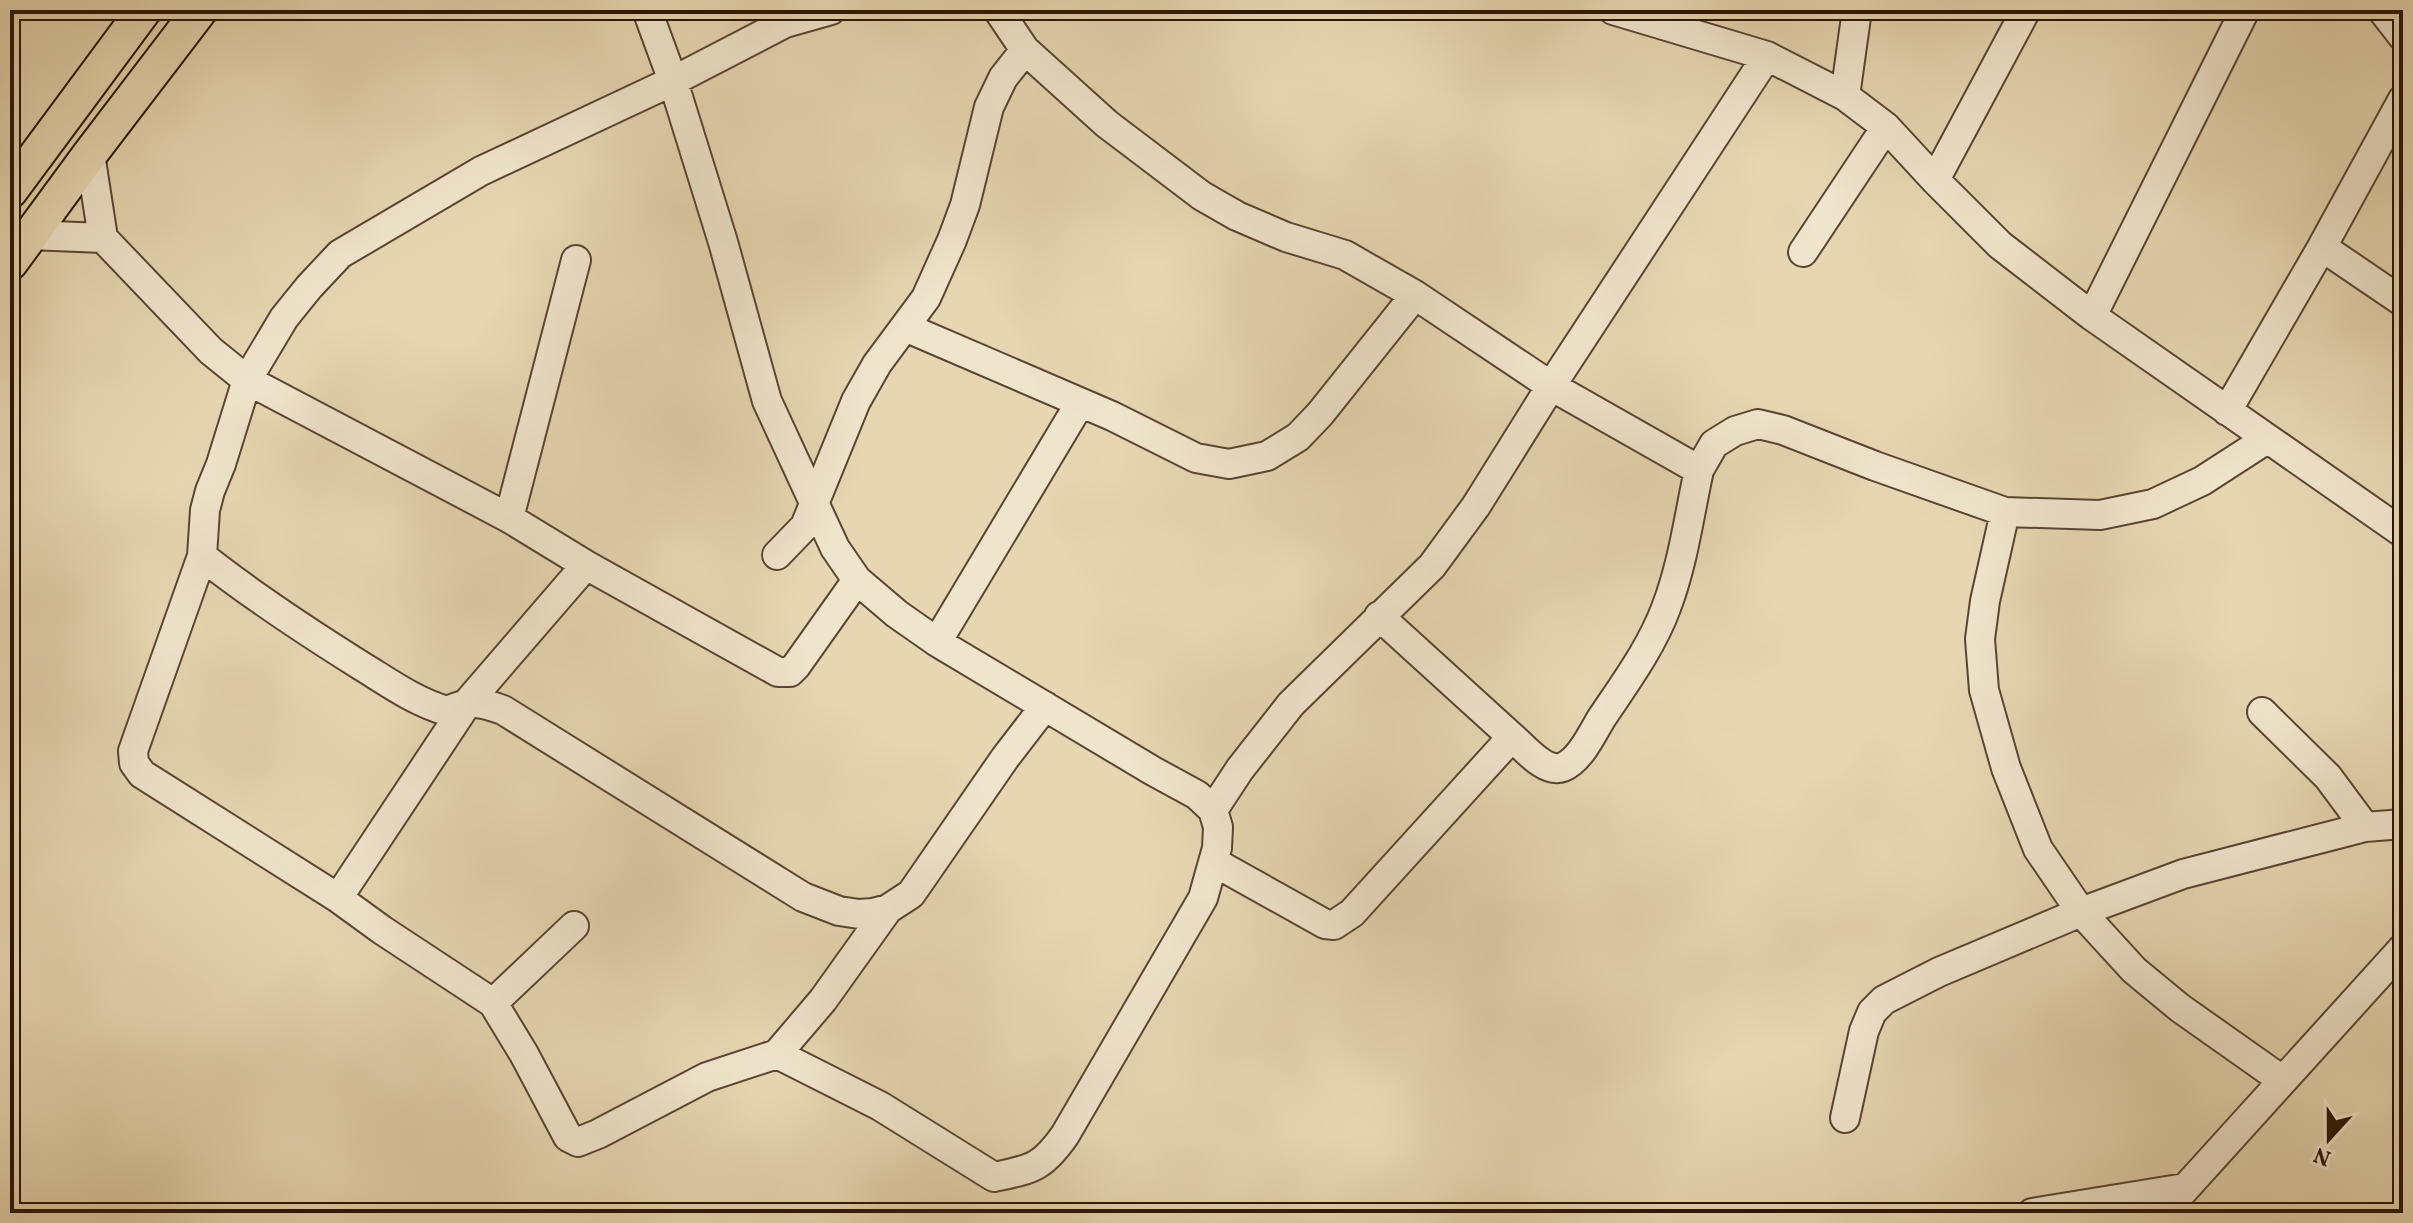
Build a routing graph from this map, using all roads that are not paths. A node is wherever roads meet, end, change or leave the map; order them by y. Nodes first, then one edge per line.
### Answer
1 (144, 10) edge
2 (200, 10) edge
3 (647, 10) edge
4 (831, 10) edge
5 (998, 10) edge
6 (1857, 10) edge
7 (2026, 10) edge
8 (2245, 10) edge
9 (2382, 10) edge
10 (1619, 11) edge
11 (2403, 37) edge
12 (1025, 50) junction
13 (1767, 56) junction
14 (673, 81) junction
15 (1845, 96) junction
16 (2403, 99) edge
17 (1886, 127) junction
18 (90, 154) junction
19 (1935, 180) junction
20 (10, 191) edge
21 (29, 235) junction
22 (103, 238) junction
23 (2322, 247) junction
24 (1803, 252) dead end
25 (576, 260) dead end
26 (10, 263) edge
27 (1415, 295) junction
28 (2403, 302) edge
29 (2092, 316) junction
30 (905, 327) junction
31 (247, 380) junction
32 (1551, 386) junction
33 (1080, 403) junction
34 (2227, 411) junction
35 (2267, 439) junction
36 (1699, 470) junction
37 (814, 504) junction
38 (2005, 512) junction
39 (509, 518) junction
40 (2403, 533) edge
41 (777, 555) dead end
42 (202, 556) junction
43 (586, 565) junction
44 (857, 580) junction
45 (1379, 616) junction
46 (937, 642) junction
47 (468, 702) junction
48 (1045, 706) junction
49 (2262, 712) dead end
50 (1512, 737) junction
51 (1213, 810) junction
52 (2403, 824) edge
53 (2365, 827) junction
54 (1214, 862) junction
55 (338, 898) junction
56 (888, 909) junction
57 (2081, 912) junction
58 (574, 926) dead end
59 (2403, 948) edge
60 (493, 1003) junction
61 (777, 1054) junction
62 (2282, 1080) junction
63 (1845, 1118) dead end
64 (2185, 1188) junction
65 (2032, 1213) edge
66 (2163, 1213) edge

1 - 20 main road
2 - 18 main road
3 - 14 street
4 - 14 street
5 - 12 street
6 - 15 street
7 - 19 street
8 - 29 street
9 - 11 street
10 - 13 street
12 - 27 street
12 - 30 street
13 - 15 street
13 - 32 street
14 - 31 street
14 - 37 street
15 - 17 street
16 - 23 street
17 - 19 street
17 - 24 street
18 - 21 main road
18 - 22 street
19 - 29 street
21 - 22 street
21 - 26 main road
22 - 31 street
23 - 28 street
23 - 34 street
25 - 39 street
27 - 32 street
27 - 33 street
29 - 34 street
30 - 33 street
30 - 37 street
31 - 39 street
31 - 42 street
32 - 36 street
32 - 45 street
33 - 46 street
34 - 35 street
35 - 38 street
35 - 40 street
36 - 38 street
36 - 50 street
37 - 41 street
37 - 44 street
38 - 57 street
39 - 43 street
42 - 47 street
42 - 55 street
43 - 44 street
43 - 47 street
44 - 46 street
45 - 50 street
45 - 51 street
46 - 48 street
47 - 55 street
47 - 56 street
48 - 51 street
48 - 56 street
49 - 53 street
50 - 54 street
51 - 54 street
52 - 53 street
53 - 57 street
54 - 61 street
55 - 60 street
56 - 61 street
57 - 62 street
57 - 63 street
58 - 60 street
59 - 62 street
60 - 61 street
62 - 64 street
64 - 65 street
64 - 66 street

